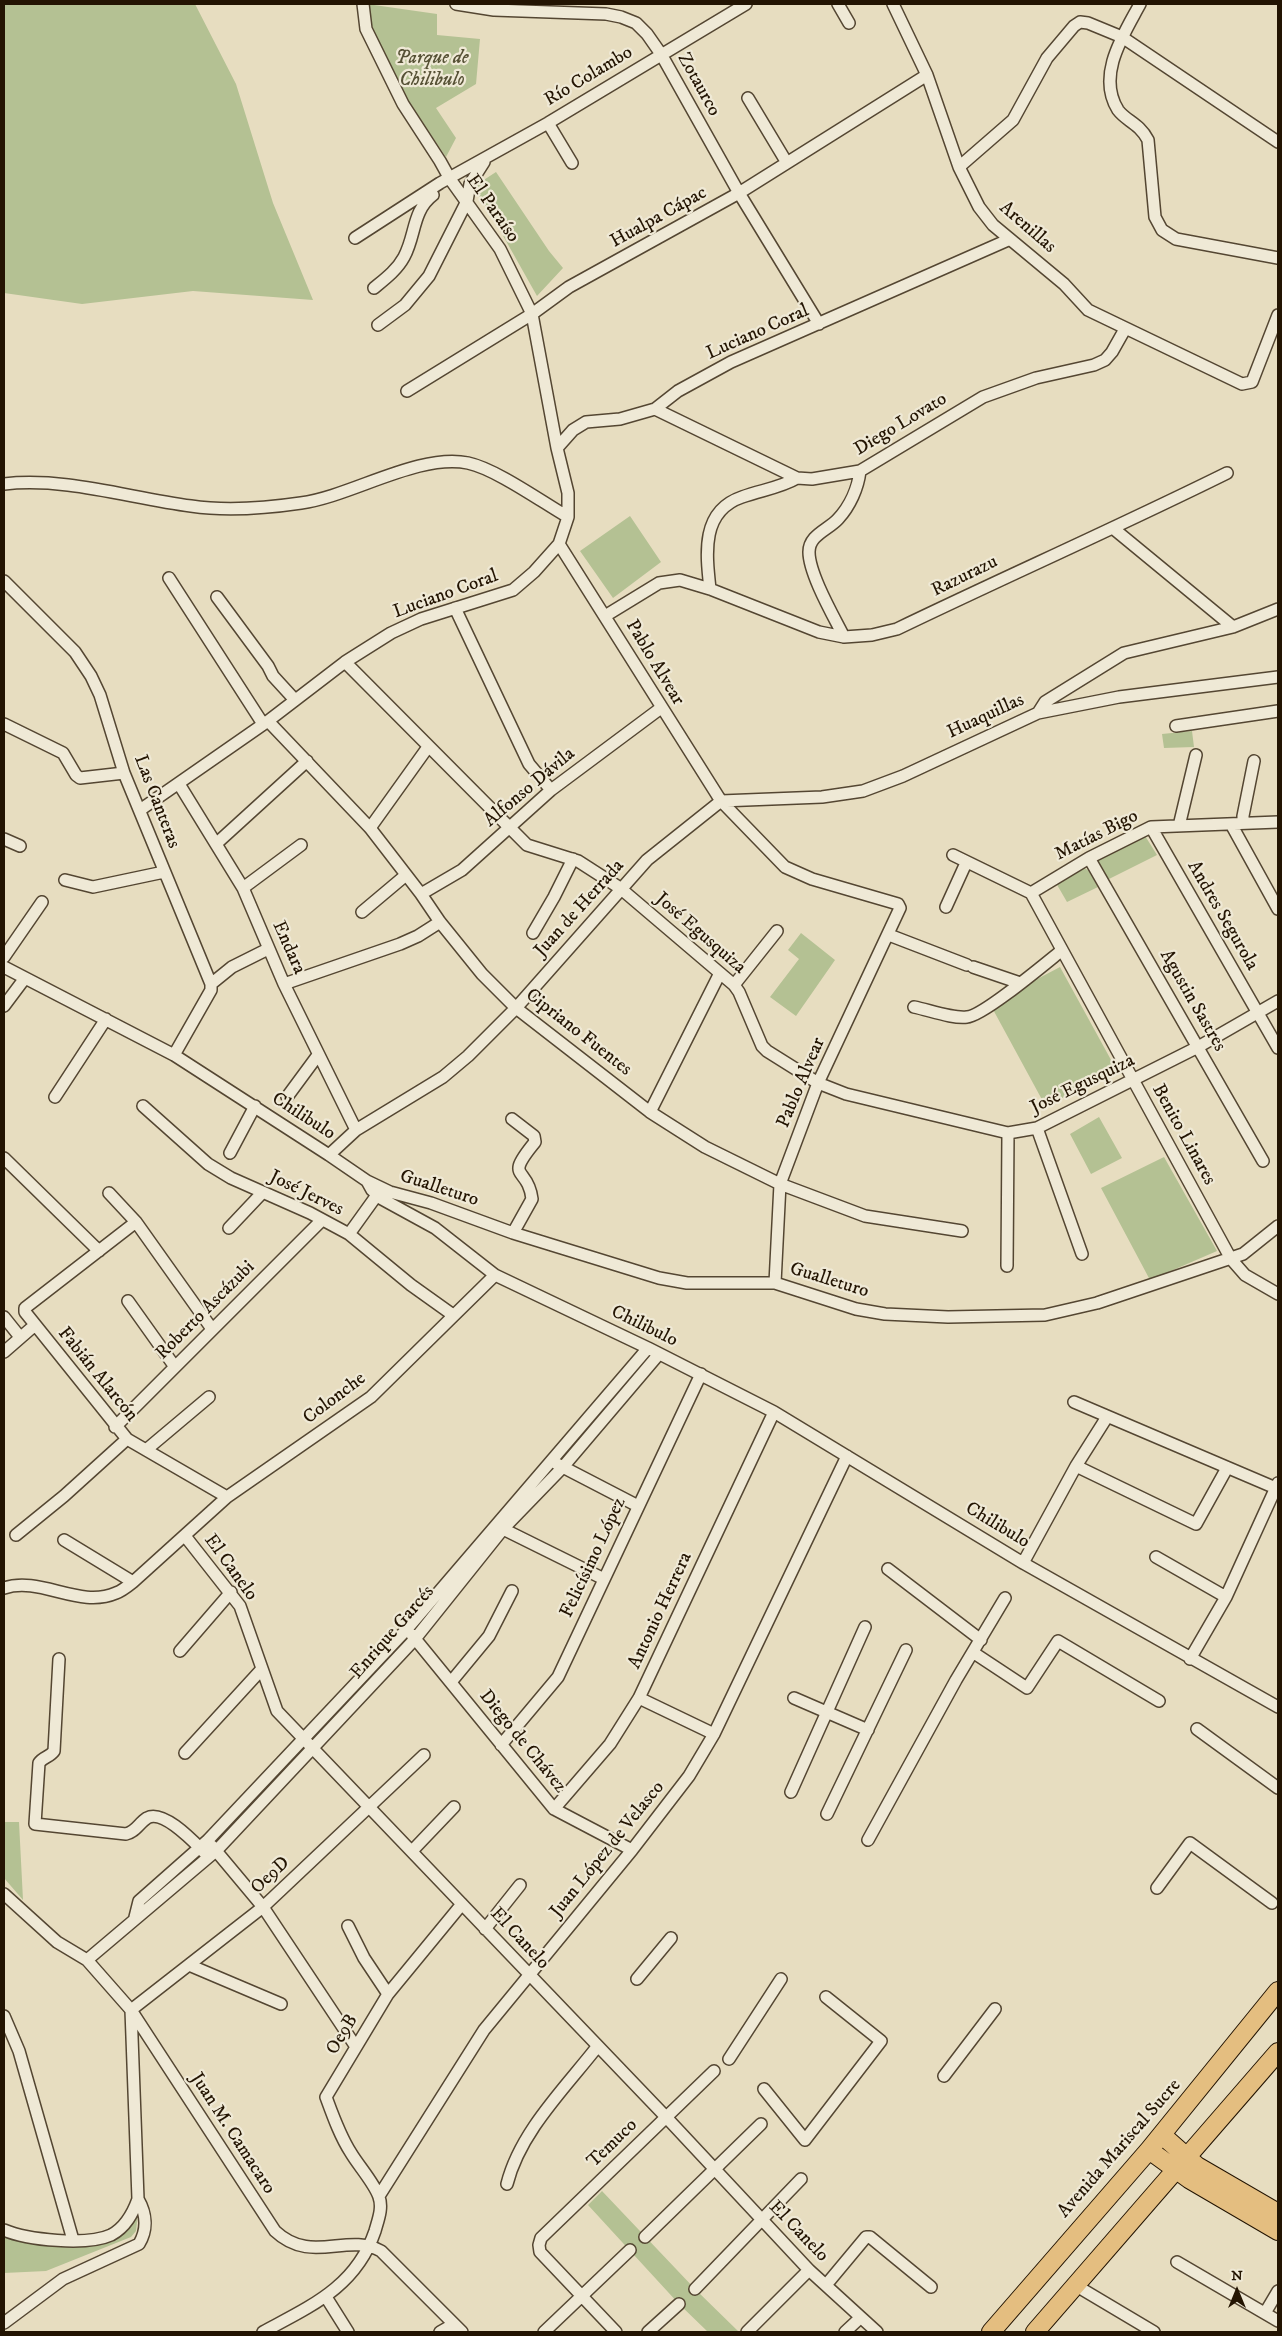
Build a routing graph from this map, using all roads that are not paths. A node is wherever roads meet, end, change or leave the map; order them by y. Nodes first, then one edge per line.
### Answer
1 (363, 4) edge
2 (456, 4) edge
3 (746, 4) edge
4 (838, 4) edge
5 (894, 4) edge
6 (1140, 4) edge
7 (848, 23) dead end
8 (1122, 37) junction
9 (661, 54) junction
10 (927, 75) junction
11 (748, 98) dead end
12 (548, 123) junction
13 (1278, 142) edge
14 (488, 156) junction
15 (787, 163) junction
16 (572, 164) dead end
17 (959, 167) junction
18 (445, 181) junction
19 (739, 193) junction
20 (467, 201) junction
21 (355, 238) dead end
22 (1008, 240) junction
23 (1278, 258) edge
24 (374, 288) dead end
25 (532, 314) junction
26 (1278, 315) edge
27 (819, 324) junction
28 (378, 325) dead end
29 (1125, 329) junction
30 (406, 391) dead end
31 (655, 409) junction
32 (557, 448) junction
33 (860, 471) junction
34 (1227, 473) dead end
35 (797, 478) junction
36 (4, 484) edge
37 (568, 517) junction
38 (1114, 529) junction
39 (559, 544) junction
40 (168, 578) dead end
41 (4, 580) edge
42 (710, 589) junction
43 (217, 597) dead end
44 (455, 608) junction
45 (1278, 609) edge
46 (605, 616) junction
47 (1232, 627) junction
48 (844, 637) junction
49 (345, 662) junction
50 (1278, 678) edge
51 (295, 700) junction
52 (661, 708) junction
53 (1278, 711) edge
54 (1038, 713) junction
55 (266, 723) junction
56 (4, 724) edge
57 (1176, 726) dead end
58 (428, 747) junction
59 (1196, 755) dead end
60 (1254, 761) dead end
61 (307, 762) junction
62 (124, 774) junction
63 (179, 784) junction
64 (551, 790) junction
65 (721, 801) junction
66 (140, 810) junction
67 (1278, 822) edge
68 (1243, 823) junction
69 (1231, 824) junction
70 (1179, 826) junction
71 (508, 827) junction
72 (1151, 827) junction
73 (370, 828) junction
74 (4, 839) edge
75 (217, 844) junction
76 (300, 845) dead end
77 (20, 846) dead end
78 (953, 856) dead end
79 (1089, 858) junction
80 (573, 859) junction
81 (966, 863) junction
82 (164, 872) junction
83 (406, 875) junction
84 (65, 880) dead end
85 (243, 888) junction
86 (620, 888) junction
87 (421, 894) junction
88 (1031, 895) junction
89 (42, 902) dead end
90 (946, 907) dead end
91 (1278, 909) edge
92 (362, 912) dead end
93 (440, 922) junction
94 (777, 930) dead end
95 (533, 933) dead end
96 (889, 935) junction
97 (268, 949) junction
98 (1061, 951) junction
99 (4, 957) edge
100 (4, 967) edge
101 (720, 973) junction
102 (25, 978) junction
103 (1020, 983) junction
104 (211, 984) junction
105 (284, 984) junction
106 (734, 985) junction
107 (1278, 1001) edge
108 (4, 1006) edge
109 (914, 1007) dead end
110 (516, 1008) junction
111 (1258, 1012) junction
112 (106, 1019) junction
113 (1198, 1047) junction
114 (1278, 1048) edge
115 (174, 1055) junction
116 (318, 1055) junction
117 (1133, 1080) junction
118 (818, 1083) junction
119 (55, 1097) dead end
120 (287, 1098) dead end
121 (143, 1106) dead end
122 (255, 1106) junction
123 (650, 1112) junction
124 (512, 1119) dead end
125 (1037, 1128) junction
126 (356, 1130) junction
127 (1008, 1133) junction
128 (230, 1153) dead end
129 (329, 1155) junction
130 (4, 1158) edge
131 (1263, 1161) dead end
132 (367, 1181) junction
133 (780, 1184) junction
134 (263, 1192) junction
135 (109, 1193) dead end
136 (377, 1195) junction
137 (322, 1220) junction
138 (136, 1222) junction
139 (1278, 1226) edge
140 (229, 1228) dead end
141 (962, 1231) dead end
142 (513, 1233) junction
143 (349, 1234) junction
144 (99, 1252) junction
145 (1082, 1254) dead end
146 (1230, 1259) junction
147 (1006, 1266) dead end
148 (495, 1275) junction
149 (776, 1283) junction
150 (1278, 1294) edge
151 (128, 1301) dead end
152 (453, 1315) junction
153 (4, 1317) edge
154 (35, 1325) junction
155 (212, 1329) junction
156 (20, 1337) junction
157 (648, 1348) junction
158 (4, 1352) edge
159 (660, 1354) junction
160 (175, 1367) junction
161 (702, 1374) junction
162 (209, 1397) dead end
163 (1074, 1402) dead end
164 (774, 1412) junction
165 (1107, 1418) junction
166 (115, 1427) junction
167 (127, 1439) junction
168 (146, 1450) junction
169 (847, 1456) junction
170 (550, 1462) junction
171 (1076, 1466) junction
172 (563, 1467) junction
173 (1227, 1468) junction
174 (1277, 1486) edge
175 (227, 1497) junction
176 (638, 1506) junction
177 (499, 1527) junction
178 (16, 1535) dead end
179 (185, 1536) junction
180 (64, 1540) dead end
181 (1156, 1557) dead end
182 (1024, 1563) junction
183 (888, 1569) dead end
184 (604, 1579) junction
185 (133, 1582) junction
186 (4, 1588) edge
187 (512, 1591) dead end
188 (231, 1592) junction
189 (1226, 1597) junction
190 (1005, 1598) dead end
191 (865, 1628) dead end
192 (407, 1629) junction
193 (415, 1639) junction
194 (981, 1640) junction
195 (180, 1650) dead end
196 (906, 1650) dead end
197 (974, 1653) junction
198 (59, 1659) dead end
199 (1190, 1659) junction
200 (260, 1670) junction
201 (450, 1682) junction
202 (639, 1698) junction
203 (794, 1698) dead end
204 (1159, 1701) dead end
205 (1278, 1708) edge
206 (1197, 1729) dead end
207 (868, 1730) junction
208 (714, 1734) junction
209 (308, 1745) junction
210 (501, 1746) junction
211 (185, 1753) dead end
212 (424, 1755) dead end
213 (1278, 1788) edge
214 (791, 1792) dead end
215 (368, 1807) junction
216 (454, 1807) dead end
217 (554, 1809) junction
218 (827, 1814) dead end
219 (868, 1840) dead end
220 (204, 1844) junction
221 (632, 1850) junction
222 (412, 1851) junction
223 (212, 1854) junction
224 (520, 1885) dead end
225 (1157, 1888) dead end
226 (4, 1894) edge
227 (1272, 1903) dead end
228 (462, 1904) junction
229 (263, 1907) junction
230 (135, 1917) junction
231 (348, 1926) dead end
232 (485, 1929) junction
233 (671, 1938) dead end
234 (87, 1960) junction
235 (190, 1965) junction
236 (529, 1975) junction
237 (637, 1978) dead end
238 (781, 1980) dead end
239 (1278, 1991) edge
240 (388, 1994) junction
241 (826, 1997) dead end
242 (281, 2004) dead end
243 (995, 2009) dead end
244 (131, 2010) junction
245 (4, 2016) edge
246 (15, 2040) junction
247 (4, 2046) edge
248 (356, 2047) junction
249 (598, 2047) junction
250 (1278, 2052) edge
251 (729, 2058) dead end
252 (714, 2071) dead end
253 (944, 2076) dead end
254 (764, 2089) dead end
255 (666, 2117) junction
256 (761, 2124) dead end
257 (1162, 2134) junction
258 (1149, 2150) junction
259 (1182, 2163) junction
260 (715, 2169) junction
261 (801, 2179) dead end
262 (506, 2184) dead end
263 (379, 2196) junction
264 (138, 2199) junction
265 (1278, 2213) edge
266 (760, 2219) junction
267 (4, 2230) edge
268 (1278, 2231) edge
269 (645, 2237) dead end
270 (73, 2240) junction
271 (370, 2245) junction
272 (630, 2250) dead end
273 (1177, 2262) dead end
274 (809, 2270) junction
275 (826, 2285) junction
276 (1075, 2285) junction
277 (931, 2287) dead end
278 (695, 2289) dead end
279 (1278, 2291) edge
280 (326, 2297) junction
281 (582, 2297) junction
282 (679, 2304) dead end
283 (1265, 2313) junction
284 (860, 2318) junction
285 (1278, 2321) edge
286 (4, 2323) edge
287 (454, 2324) junction
288 (263, 2332) edge
289 (348, 2332) edge
290 (440, 2332) edge
291 (462, 2332) edge
292 (544, 2332) edge
293 (616, 2332) edge
294 (648, 2332) edge
295 (747, 2332) edge
296 (845, 2332) edge
297 (877, 2332) edge
298 (991, 2332) edge
299 (1035, 2332) edge
300 (1154, 2332) edge

1 - 18 street, El Paraíso
2 - 9 street, Zotaurco
3 - 9 street, Río Colambo
4 - 7 street
5 - 10 street, Arenillas
6 - 8 street
8 - 13 street
8 - 17 street
8 - 23 street
9 - 12 street, Río Colambo
9 - 19 street, Zotaurco
10 - 15 street, Hualpa Cápac
10 - 17 street, Arenillas
11 - 15 street
12 - 14 street, Río Colambo
12 - 16 street
14 - 18 street, Río Colambo
14 - 20 street
15 - 19 street, Hualpa Cápac
17 - 22 street, Arenillas
18 - 20 street, El Paraíso
18 - 21 street, Río Colambo
18 - 24 street
19 - 25 street, Hualpa Cápac
19 - 27 street, Zotaurco
20 - 25 street, El Paraíso
20 - 28 street
22 - 27 street, Luciano Coral
22 - 29 street, Arenillas
25 - 30 street, Hualpa Cápac
25 - 32 street, El Paraíso
26 - 29 street, Arenillas
27 - 31 street, Luciano Coral
29 - 33 street, Diego Lovato
31 - 32 street, Luciano Coral
31 - 35 street, Diego Lovato
32 - 37 street, Luciano Coral
33 - 35 street, Diego Lovato
33 - 48 street
34 - 38 street, Razurazu
35 - 42 street
36 - 37 street
37 - 39 street, Luciano Coral
38 - 47 street
38 - 48 street, Razurazu
39 - 44 street, Luciano Coral
39 - 46 street, Pablo Alvear
40 - 55 street, Cipriano Fuentes
41 - 62 street, Las Canteras
42 - 46 street, Razurazu
42 - 48 street, Razurazu
43 - 51 street
44 - 49 street, Luciano Coral
44 - 64 street
45 - 47 street, Huaquillas
46 - 52 street, Pablo Alvear
47 - 54 street, Huaquillas
49 - 51 street, Luciano Coral
49 - 58 street, José Egusquiza
50 - 54 street
51 - 55 street, Luciano Coral
52 - 64 street, Alfonso Dávila
52 - 65 street, Pablo Alvear
53 - 57 street
54 - 65 street, Huaquillas
55 - 61 street, Cipriano Fuentes
55 - 63 street, Luciano Coral
56 - 62 street
58 - 71 street, José Egusquiza
58 - 73 street
59 - 70 street
60 - 68 street
61 - 73 street, Cipriano Fuentes
61 - 75 street
62 - 66 street, Las Canteras
63 - 66 street, Luciano Coral
63 - 75 street, Endara
64 - 71 street, Alfonso Dávila
65 - 86 street, Juan de Herrada
65 - 96 street, Pablo Alvear
66 - 82 street, Las Canteras
67 - 68 street, Matías Bigo
68 - 69 street, Matías Bigo
69 - 70 street, Matías Bigo
69 - 91 street
70 - 72 street, Matías Bigo
71 - 80 street, José Egusquiza
71 - 87 street, Alfonso Dávila
72 - 79 street, Matías Bigo
72 - 111 street, Andres Segurola
73 - 83 street, Cipriano Fuentes
74 - 77 street
75 - 85 street, Endara
76 - 85 street
78 - 81 street
79 - 88 street, Matías Bigo
79 - 113 street, Agustin Sastres
80 - 86 street, José Egusquiza
80 - 95 street
81 - 88 street
81 - 90 street
82 - 84 street
82 - 104 street, Las Canteras
83 - 87 street, Cipriano Fuentes
83 - 92 street
85 - 97 street, Endara
86 - 101 street, José Egusquiza
86 - 110 street, Juan de Herrada
87 - 93 street, Cipriano Fuentes
88 - 98 street, Benito Linares
89 - 99 street
93 - 105 street
93 - 110 street, Cipriano Fuentes
94 - 106 street
96 - 103 street
96 - 118 street, Pablo Alvear
97 - 104 street
97 - 105 street, Endara
98 - 103 street
98 - 117 street, Benito Linares
100 - 102 street, Chilibulo
101 - 106 street, José Egusquiza
101 - 123 street
102 - 108 street
102 - 112 street, Chilibulo
103 - 109 street
104 - 115 street
105 - 116 street, Endara
106 - 118 street, José Egusquiza
107 - 111 street, José Egusquiza
110 - 123 street, Cipriano Fuentes
110 - 126 street, Juan de Herrada
111 - 113 street, José Egusquiza
111 - 114 street, Andres Segurola
112 - 115 street, Chilibulo
112 - 119 street
113 - 117 street, José Egusquiza
113 - 131 street, Agustin Sastres
115 - 122 street, Chilibulo
116 - 120 street
116 - 126 street, Endara
117 - 125 street, José Egusquiza
117 - 146 street, Benito Linares
118 - 127 street, José Egusquiza
118 - 133 street, Pablo Alvear
121 - 134 street, José Jerves
122 - 128 street
122 - 129 street, Chilibulo
123 - 133 street, Cipriano Fuentes
124 - 142 street
125 - 127 street, José Egusquiza
125 - 145 street
126 - 129 street, Juan de Herrada
127 - 147 street
129 - 132 street, Chilibulo
130 - 144 street
132 - 136 street, Chilibulo
132 - 142 street, Gualleturo
133 - 141 street, Cipriano Fuentes
133 - 149 street, Pablo Alvear
134 - 137 street, José Jerves
134 - 140 street
135 - 138 street
136 - 143 street
136 - 148 street, Chilibulo
137 - 143 street, José Jerves
137 - 155 street, Roberto Ascázubi
138 - 144 street
138 - 155 street
139 - 146 street, Gualleturo
142 - 149 street, Gualleturo
143 - 152 street, José Jerves
144 - 154 street, Fabián Alarcón
146 - 149 street, Gualleturo
146 - 150 street, Benito Linares
148 - 152 street, Colonche
148 - 157 street, Chilibulo
151 - 160 street
152 - 175 street, Colonche
153 - 156 street
154 - 156 street
154 - 166 street, Fabián Alarcón
155 - 160 street, Roberto Ascázubi
156 - 158 street
157 - 159 street, Chilibulo
157 - 170 street, Enrique Garcés
159 - 161 street, Chilibulo
159 - 172 street, Enrique Garcés
160 - 166 street, Roberto Ascázubi
161 - 164 street, Chilibulo
161 - 176 street, Felicísimo López
162 - 168 street
163 - 165 street
164 - 169 street, Chilibulo
164 - 202 street, Antonio Herrera
165 - 171 street
165 - 173 street
166 - 167 street, Fabián Alarcón
167 - 168 street, Fabián Alarcón
167 - 178 street
168 - 175 street, Fabián Alarcón
169 - 182 street, Chilibulo
169 - 208 street, Juan López de Velasco
170 - 172 street
170 - 177 street, Enrique Garcés
171 - 173 street
171 - 182 street
172 - 176 street
172 - 177 street, Enrique Garcés
173 - 174 street
174 - 189 street
175 - 179 street, Colonche
176 - 184 street, Felicísimo López
177 - 184 street
177 - 192 street, Enrique Garcés
177 - 193 street, Enrique Garcés
179 - 185 street, Colonche
179 - 188 street, El Canelo
180 - 185 street
181 - 189 street
182 - 199 street, Chilibulo
183 - 194 street
184 - 210 street, Felicísimo López
185 - 186 street, Colonche
187 - 201 street
188 - 195 street
188 - 200 street, El Canelo
189 - 199 street
190 - 194 street
191 - 214 street
192 - 193 street, Diego de Chávez
192 - 209 street, Enrique Garcés
193 - 201 street, Diego de Chávez
193 - 209 street, Enrique Garcés
194 - 197 street
196 - 207 street
197 - 204 street
197 - 219 street
198 - 220 street
199 - 205 street, Chilibulo
200 - 209 street, El Canelo
200 - 211 street
201 - 210 street, Diego de Chávez
202 - 208 street
202 - 217 street, Antonio Herrera
203 - 207 street
206 - 213 street
207 - 218 street
208 - 221 street, Juan López de Velasco
209 - 215 street, El Canelo
209 - 220 street, Enrique Garcés
209 - 223 street, Enrique Garcés
210 - 217 street, Diego de Chávez
212 - 215 street, Oe9D
215 - 222 street, El Canelo
215 - 229 street, Oe9D
216 - 222 street
217 - 221 street, Diego de Chávez
220 - 223 street
220 - 230 street, Enrique Garcés
221 - 236 street, Juan López de Velasco
222 - 228 street, El Canelo
223 - 229 street
223 - 230 street, Enrique Garcés
224 - 232 street
225 - 227 street
226 - 234 street, Juan M. Camacaro
228 - 232 street, El Canelo
228 - 240 street, Oe9B
229 - 235 street, Oe9D
229 - 248 street
230 - 234 street, Enrique Garcés
231 - 240 street
232 - 236 street, El Canelo
233 - 237 street
234 - 244 street, Juan M. Camacaro
235 - 242 street
235 - 244 street, Oe9D
236 - 249 street, El Canelo
236 - 263 street, Juan López de Velasco
238 - 251 street
239 - 257 main road, Avenida Mariscal Sucre
240 - 248 street, Oe9B
241 - 254 street
243 - 253 street
244 - 264 street
244 - 271 street, Juan M. Camacaro
245 - 246 street
246 - 247 street
246 - 270 street
248 - 263 street, Oe9B
249 - 255 street, El Canelo
249 - 262 street
250 - 259 main road
252 - 255 street, Temuco
255 - 260 street, El Canelo
255 - 281 street, Temuco
256 - 260 street
257 - 258 main road, Avenida Mariscal Sucre
257 - 259 main road
258 - 259 main road
258 - 298 main road, Avenida Mariscal Sucre
259 - 265 main road
259 - 268 main road
259 - 276 main road
260 - 266 street, El Canelo
260 - 269 street
261 - 266 street
263 - 271 street, Juan López de Velasco
264 - 270 street
264 - 286 street
266 - 274 street, El Canelo
266 - 278 street
267 - 270 street
271 - 280 street, Juan López de Velasco
271 - 287 street
272 - 281 street
273 - 283 street
274 - 275 street, El Canelo
274 - 295 street
275 - 277 street
275 - 284 street, El Canelo
276 - 299 main road
276 - 300 street
279 - 283 street
280 - 288 street, Juan López de Velasco
280 - 289 street
281 - 292 street
281 - 293 street
282 - 294 street
283 - 285 street
284 - 296 street
284 - 297 street, El Canelo
287 - 290 street
287 - 291 street

